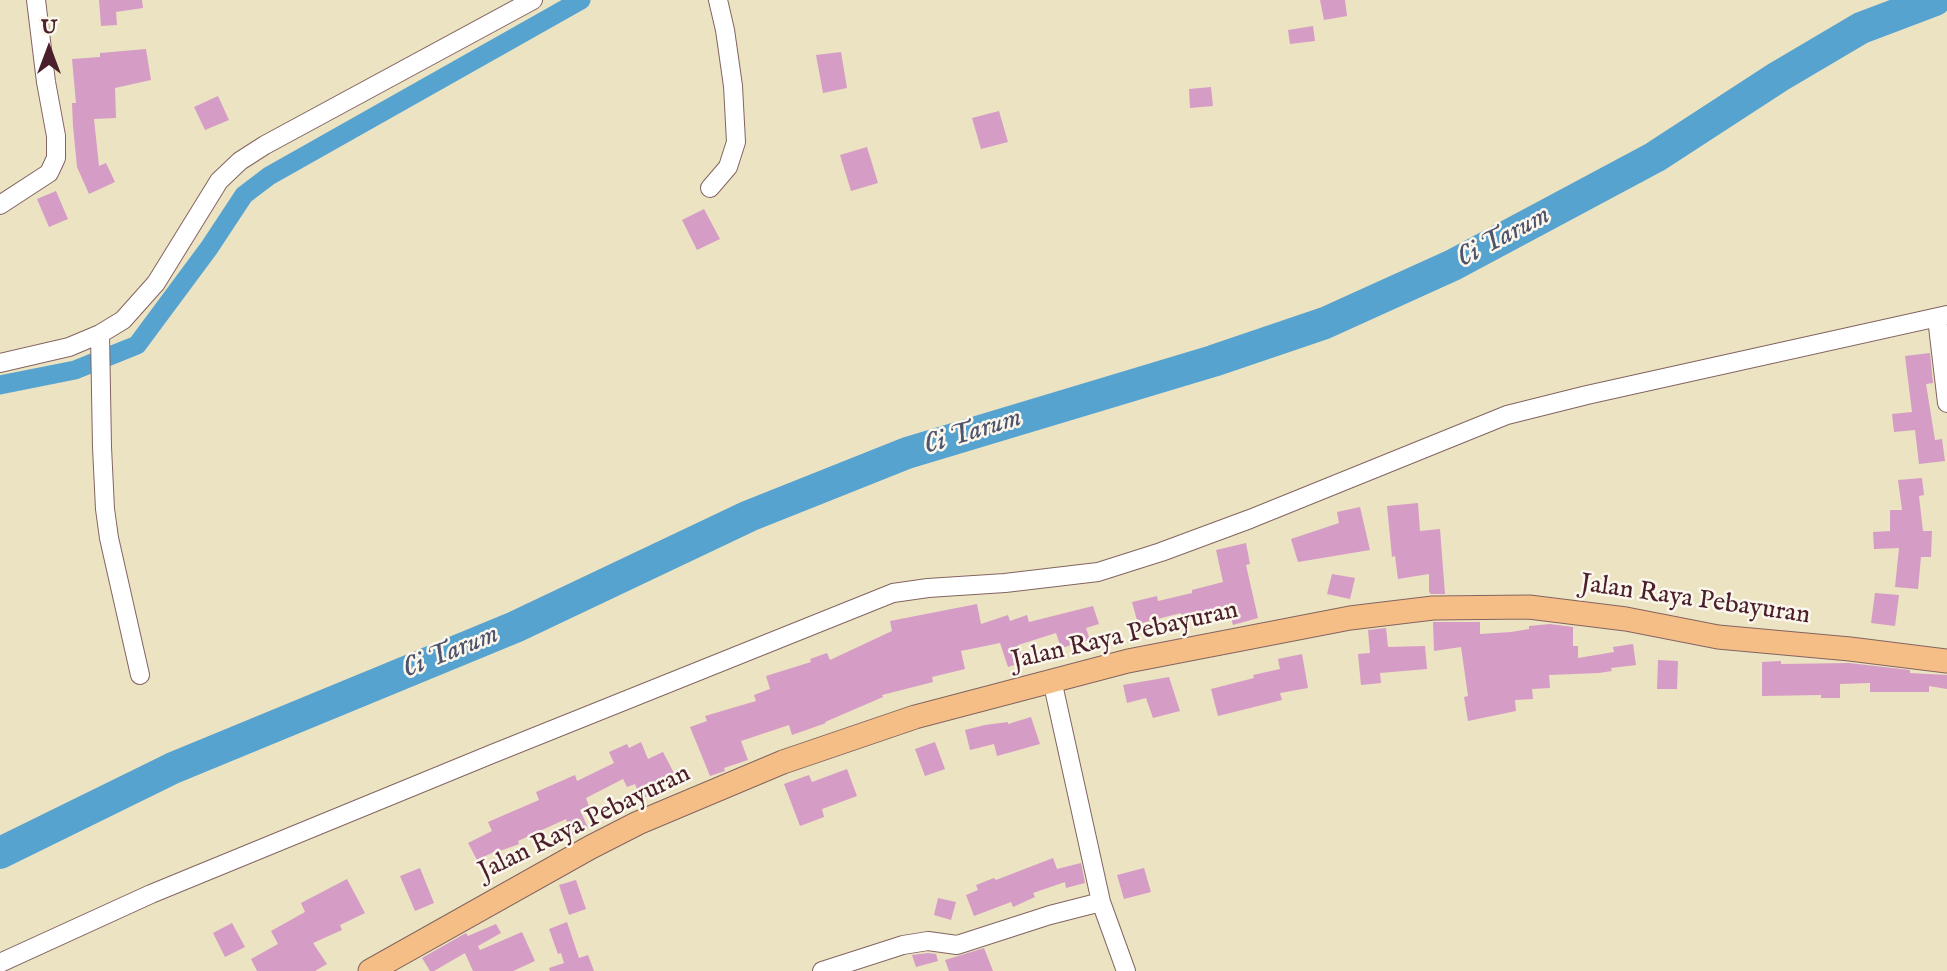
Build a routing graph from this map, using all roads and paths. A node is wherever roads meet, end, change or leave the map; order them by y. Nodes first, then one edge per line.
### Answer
1 (36, 0) edge
2 (533, 0) edge
3 (718, 0) edge
4 (710, 188) dead end
5 (0, 205) edge
6 (1942, 316) edge
7 (101, 342) junction
8 (0, 363) edge
9 (1947, 403) edge
10 (1947, 662) edge
11 (140, 675) dead end
12 (1052, 680) junction
13 (1101, 902) junction
14 (0, 963) edge
15 (370, 971) edge
16 (822, 971) edge
17 (1126, 971) edge

1 - 5 street
2 - 7 street
3 - 4 street
6 - 9 street
6 - 14 street
7 - 8 street
7 - 11 street
10 - 12 main road, Jalan Raya Pebayuran
12 - 13 street
12 - 15 main road, Jalan Raya Pebayuran
13 - 16 street
13 - 17 street

